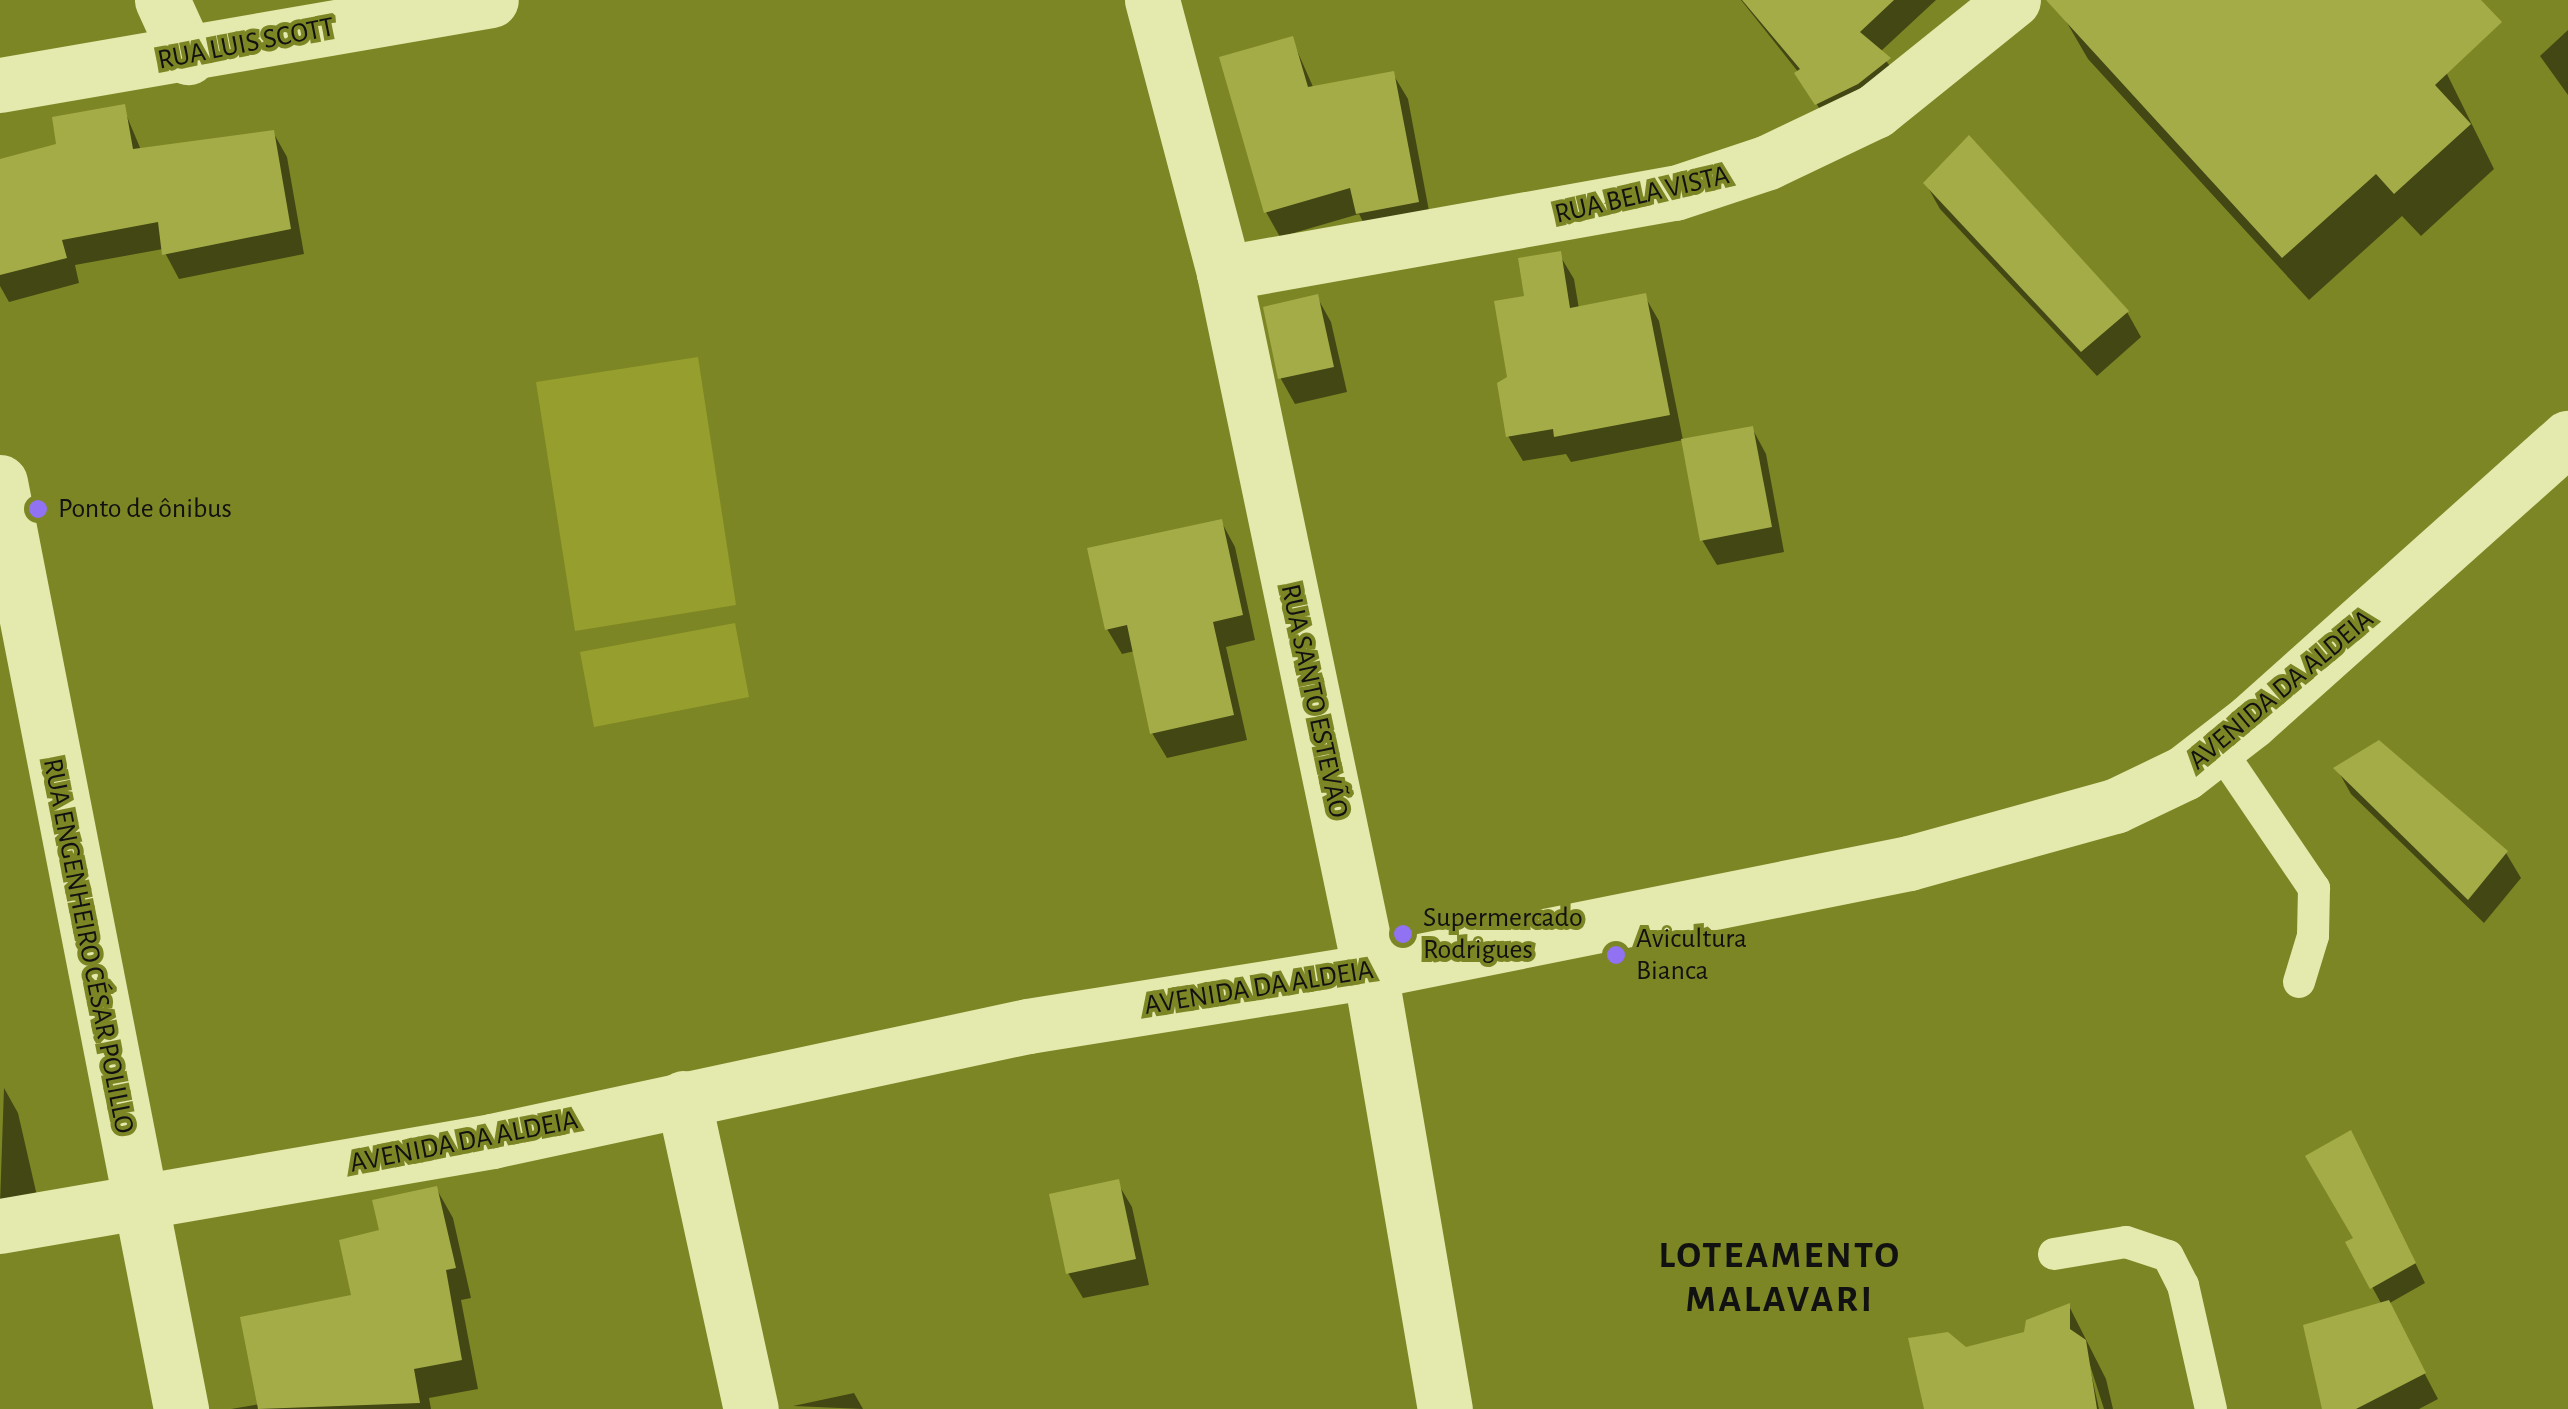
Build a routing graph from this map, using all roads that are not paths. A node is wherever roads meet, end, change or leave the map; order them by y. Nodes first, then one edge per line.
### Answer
1 (162, 0) edge
2 (491, 0) edge
3 (1152, 0) edge
4 (2013, 0) edge
5 (188, 57) junction
6 (0, 85) edge
7 (1224, 273) junction
8 (2568, 438) edge
9 (0, 482) edge
10 (2218, 747) junction
11 (1370, 971) junction
12 (2299, 982) dead end
13 (683, 1098) junction
14 (137, 1198) junction
15 (0, 1226) edge
16 (2054, 1254) dead end
17 (181, 1409) edge
18 (751, 1409) edge
19 (1445, 1409) edge
20 (2211, 1409) edge

1 - 5 street
2 - 5 street, RUA LUIS SCOTT
3 - 7 street, RUA SANTO ESTEVÃO
4 - 7 street, RUA BELA VISTA
5 - 6 street, RUA LUIS SCOTT
7 - 11 street, RUA SANTO ESTEVÃO
8 - 10 street, AVENIDA DA ALDEIA
9 - 14 street, RUA ENGENHEIRO CÉSAR POLILLO
10 - 11 street, AVENIDA DA ALDEIA
10 - 12 lane
11 - 13 street, AVENIDA DA ALDEIA
11 - 19 street, RUA SANTO ESTEVÃO
13 - 14 street, AVENIDA DA ALDEIA
13 - 18 street
14 - 15 street, AVENIDA DA ALDEIA
14 - 17 street, RUA ENGENHEIRO CÉSAR POLILLO
16 - 20 lane

